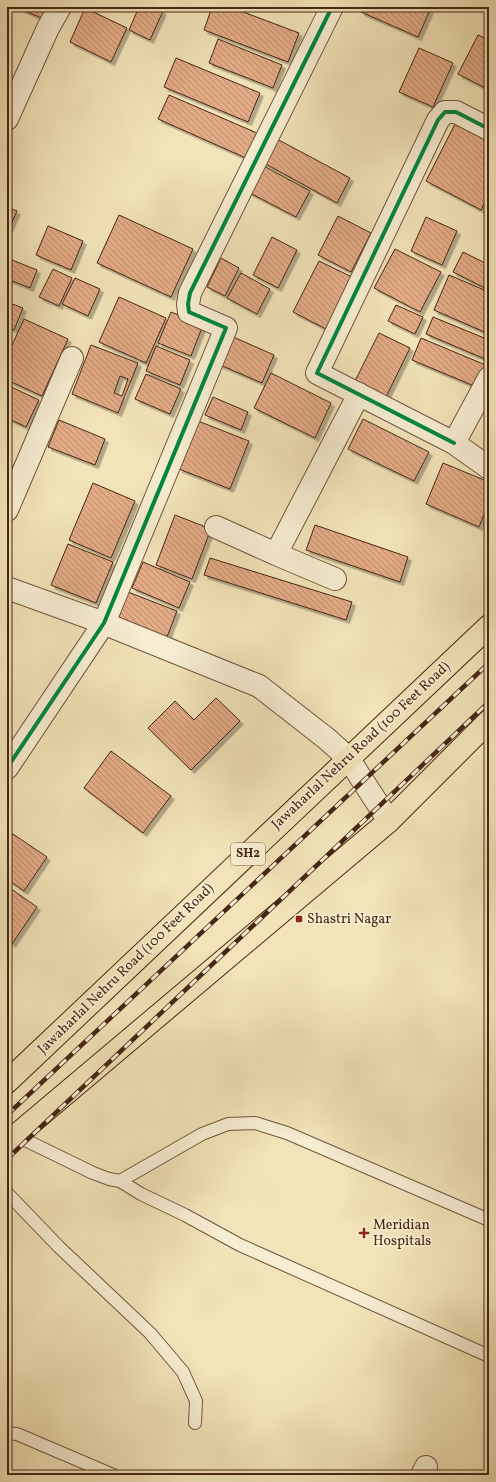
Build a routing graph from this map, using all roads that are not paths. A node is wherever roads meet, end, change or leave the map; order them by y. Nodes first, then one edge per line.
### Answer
1 (60, 7) edge
2 (332, 7) edge
3 (7, 119) edge
4 (489, 129) edge
5 (72, 358) dead end
6 (489, 378) edge
7 (359, 394) junction
8 (454, 443) junction
9 (489, 468) edge
10 (15, 471) edge
11 (7, 510) edge
12 (216, 527) dead end
13 (276, 554) junction
14 (335, 579) dead end
15 (7, 588) edge
16 (104, 623) junction
17 (489, 626) edge
18 (489, 720) edge
19 (348, 758) junction
20 (8, 765) edge
21 (389, 821) junction
22 (7, 1082) edge
23 (11, 1139) edge
24 (120, 1181) junction
25 (7, 1193) edge
26 (489, 1220) edge
27 (489, 1356) edge
28 (195, 1423) dead end
29 (7, 1433) edge
30 (113, 1475) edge

1 - 3 street
2 - 16 street
4 - 7 street
5 - 10 street
6 - 8 street
7 - 8 street
7 - 13 street
8 - 9 street
10 - 11 street
12 - 13 street
13 - 14 street
15 - 16 street
16 - 19 street
16 - 20 street
17 - 19 main road, Jawaharlal Nehru Road (100 Feet Road) / SH2
18 - 21 main road
19 - 21 street
19 - 22 main road, Jawaharlal Nehru Road (100 Feet Road) / SH2
21 - 23 main road
23 - 24 lane
24 - 26 lane
24 - 27 lane
25 - 28 lane
29 - 30 lane

